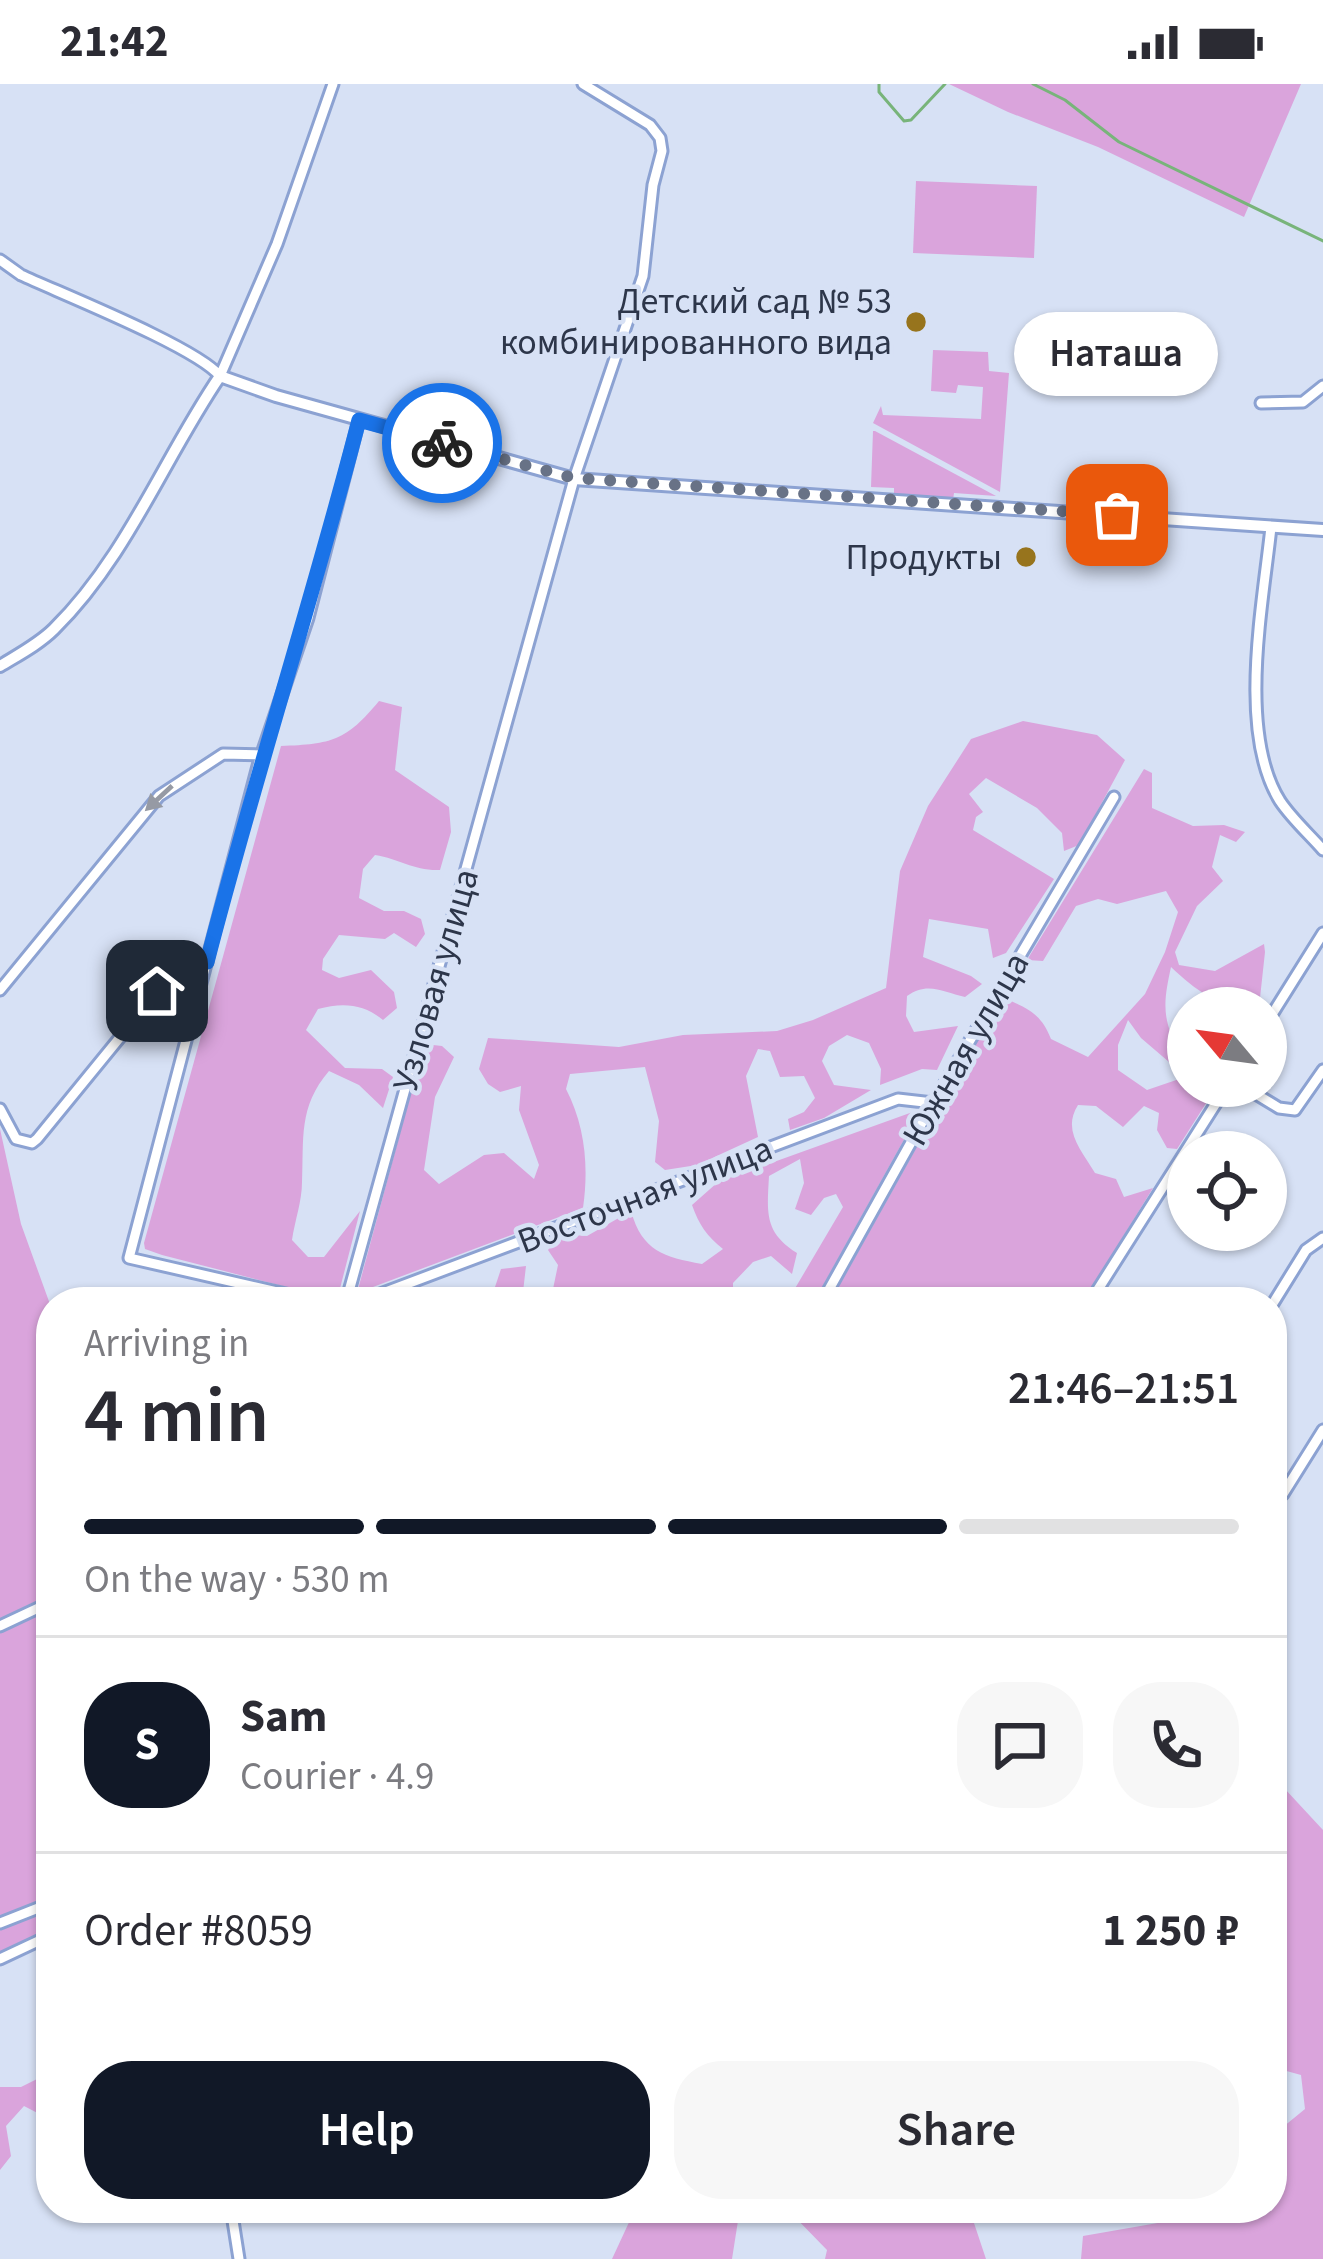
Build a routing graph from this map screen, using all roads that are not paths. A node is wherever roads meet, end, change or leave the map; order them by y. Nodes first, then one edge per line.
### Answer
1 (333, 84) edge
2 (583, 84) edge
3 (0, 260) edge
4 (220, 376) junction
5 (1323, 386) edge
6 (1261, 403) dead end
7 (359, 420) junction
8 (574, 478) junction
9 (1271, 527) junction
10 (1323, 530) edge
11 (0, 666) edge
12 (262, 755) junction
13 (1114, 797) dead end
14 (1323, 850) edge
15 (1323, 933) edge
16 (207, 962) junction
17 (0, 990) edge
18 (1287, 990) edge
19 (1323, 1070) edge
20 (1319, 1084) edge
21 (933, 1103) junction
22 (1214, 1107) edge
23 (1280, 1107) edge
24 (0, 1109) edge
25 (1323, 1238) edge
26 (256, 1287) edge
27 (350, 1287) edge
28 (399, 1287) edge
29 (830, 1287) edge
30 (1100, 1287) edge
31 (1283, 1287) edge
32 (1323, 1430) edge
33 (1287, 1488) edge
34 (36, 1609) edge
35 (0, 1626) edge
36 (36, 1909) edge
37 (0, 1923) edge
38 (36, 1942) edge
39 (0, 1959) edge
40 (233, 2223) edge
41 (239, 2259) edge

1 - 4 street
2 - 8 street, Узловая улица
3 - 4 street
4 - 7 street
4 - 11 street
5 - 6 street
7 - 8 street
7 - 12 street
8 - 9 street
8 - 27 street, Узловая улица
9 - 10 street
9 - 14 street
12 - 16 street
12 -> 17 street
13 - 21 street, Южная улица
15 - 18 street
16 - 24 street
16 - 26 street
19 - 20 street
20 - 23 street
21 - 28 street, Восточная улица
21 - 29 street, Южная улица
22 - 30 street
25 - 31 street
32 - 33 street
34 - 35 street
36 - 37 street
38 - 39 street
40 - 41 street

